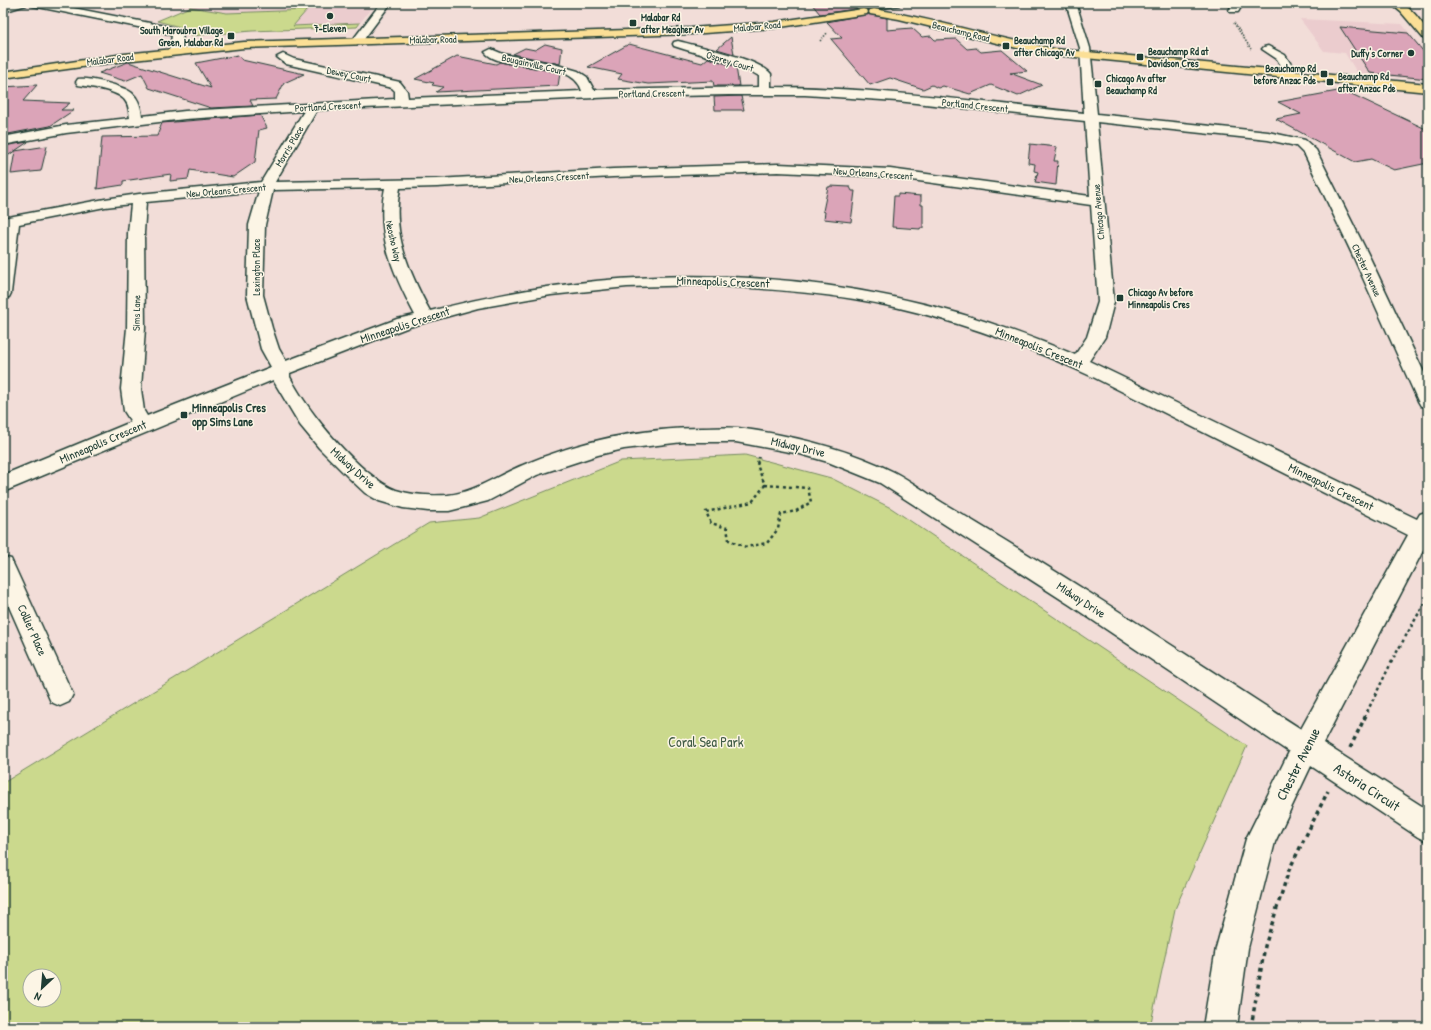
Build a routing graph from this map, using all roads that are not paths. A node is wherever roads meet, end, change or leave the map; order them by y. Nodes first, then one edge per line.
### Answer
1 (22, 3) edge
2 (33, 3) edge
3 (386, 3) edge
4 (896, 3) edge
5 (1071, 3) edge
6 (1395, 3) edge
7 (877, 8) edge
8 (3, 9) edge
9 (360, 37) junction
10 (1428, 37) edge
11 (678, 44) dead end
12 (176, 47) junction
13 (1268, 49) dead end
14 (491, 52) dead end
15 (1084, 55) junction
16 (283, 56) dead end
17 (3, 66) edge
18 (3, 75) edge
19 (1292, 75) junction
20 (82, 82) dead end
21 (1428, 88) edge
22 (764, 91) junction
23 (588, 95) junction
24 (401, 103) junction
25 (313, 107) junction
26 (1090, 117) junction
27 (137, 120) junction
28 (3, 141) edge
29 (1300, 144) joint
30 (393, 185) junction
31 (268, 186) junction
32 (139, 198) junction
33 (1097, 201) junction
34 (7, 222) edge
35 (3, 293) edge
36 (424, 316) junction
37 (1079, 363) junction
38 (281, 369) junction
39 (1428, 401) edge
40 (143, 425) junction
41 (3, 484) edge
42 (1426, 529) edge
43 (3, 566) edge
44 (60, 694) dead end
45 (1306, 747) junction
46 (1428, 827) edge
47 (1220, 1027) edge

1 - 8 street
2 - 12 street
3 - 9 street
4 - 7 street, Malabar Road
5 - 15 street, Chicago Avenue
6 - 10 main road
7 - 9 main road, Malabar Road
7 - 9 main road, Malabar Road
7 - 15 main road, Beauchamp Road
9 - 12 main road, Malabar Road
11 - 22 street, Osprey Court
12 - 17 main road, Malabar Road
12 - 18 main road, Malabar Road
13 - 19 street
14 - 23 street, Bougainville Court
15 - 19 main road, Beauchamp Road
15 - 26 street, Chicago Avenue
16 - 24 street, Dewey Court
19 - 21 main road, Beauchamp Road
20 - 27 street
22 - 23 street, Portland Crescent
22 - 26 street, Portland Crescent
23 - 24 street, Portland Crescent
24 - 25 street, Portland Crescent
25 - 27 street, Portland Crescent
25 - 31 street, Morris Place
26 - 29 street, Portland Crescent
26 - 33 street, Chicago Avenue
27 - 28 street, Portland Crescent
29 - 39 street, Chester Avenue
30 - 31 street, New Orleans Crescent
30 - 33 street, New Orleans Crescent
30 - 36 street, Neosho Way
31 - 32 street, New Orleans Crescent
31 - 38 street, Lexington Place
32 - 34 street, New Orleans Crescent
32 - 40 street, Sims Lane
33 - 37 street, Chicago Avenue
34 - 35 street
36 - 37 street, Minneapolis Crescent
36 - 38 street, Minneapolis Crescent
37 - 42 street, Minneapolis Crescent
38 - 40 street, Minneapolis Crescent
38 - 45 street, Midway Drive
40 - 41 street, Minneapolis Crescent
42 - 45 street, Chester Avenue
43 - 44 street, Collier Place
45 - 46 street, Astoria Circuit
45 - 47 street, Chester Avenue

